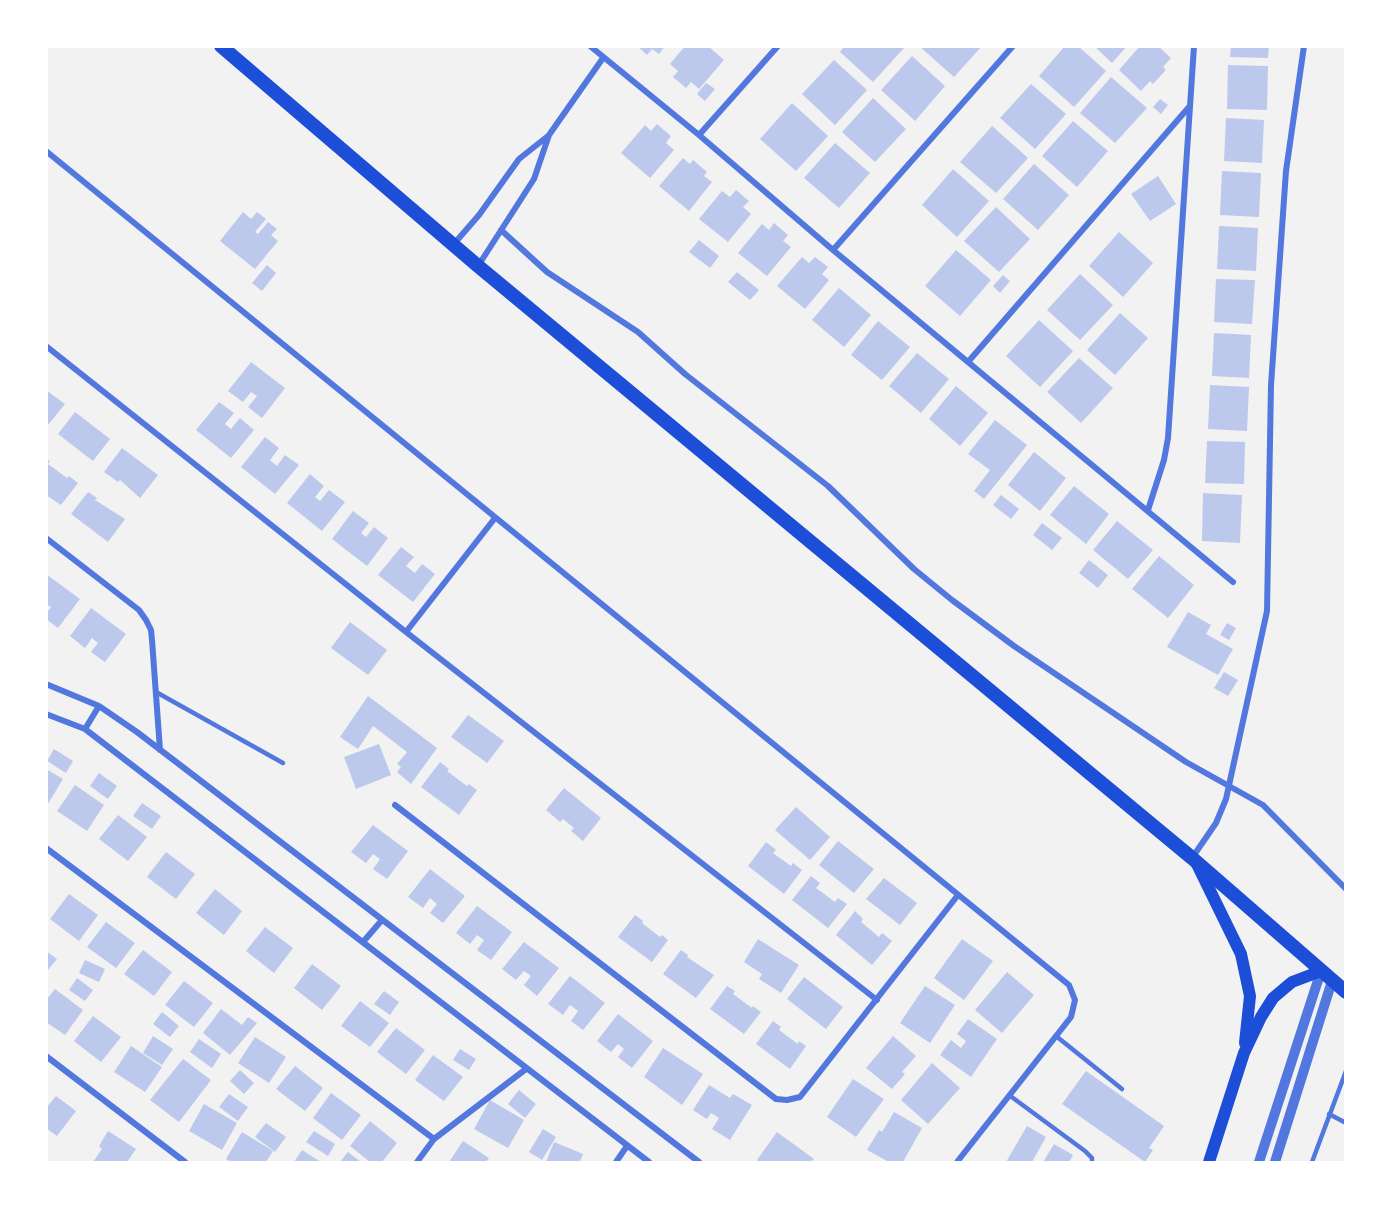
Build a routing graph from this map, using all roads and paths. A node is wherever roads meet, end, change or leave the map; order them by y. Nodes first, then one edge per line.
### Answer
1 (221, 46) edge
2 (590, 46) edge
3 (778, 46) edge
4 (1013, 46) edge
5 (1194, 46) edge
6 (1304, 46) edge
7 (603, 58) junction
8 (1190, 107) junction
9 (549, 135) junction
10 (699, 135) junction
11 (46, 151) edge
12 (501, 230) junction
13 (453, 245) junction
14 (833, 250) junction
15 (478, 266) junction
16 (46, 346) edge
17 (968, 362) junction
18 (1148, 510) junction
19 (495, 518) junction
20 (46, 538) edge
21 (1233, 582) dead end
22 (406, 632) junction
23 (46, 684) edge
24 (156, 692) junction
25 (99, 706) junction
26 (46, 714) edge
27 (85, 729) junction
28 (160, 750) junction
29 (283, 763) dead end
30 (1228, 786) junction
31 (395, 805) dead end
32 (46, 848) edge
33 (1194, 860) junction
34 (1346, 889) edge
35 (958, 894) junction
36 (382, 920) junction
37 (363, 942) junction
38 (1321, 971) junction
39 (1332, 981) junction
40 (1346, 992) edge
41 (877, 1000) junction
42 (1056, 1036) junction
43 (1244, 1053) junction
44 (46, 1056) edge
45 (526, 1069) junction
46 (1346, 1071) edge
47 (1122, 1089) dead end
48 (1009, 1095) junction
49 (1329, 1114) junction
50 (1346, 1123) edge
51 (434, 1139) junction
52 (627, 1146) junction
53 (186, 1162) edge
54 (417, 1162) edge
55 (616, 1162) edge
56 (649, 1162) edge
57 (699, 1162) edge
58 (957, 1162) edge
59 (1092, 1162) edge
60 (1209, 1162) edge
61 (1260, 1162) edge
62 (1275, 1162) edge
63 (1312, 1162) edge

1 - 13 main road
2 - 7 street
3 - 10 street
4 - 14 street
5 - 8 street
6 - 30 street
7 - 9 street
7 - 10 street
8 - 17 street
8 - 18 street
9 - 12 street
9 - 13 street
10 - 14 street
11 - 19 street
12 - 15 street
12 - 30 street
13 - 15 main road
14 - 17 street
15 - 33 main road
16 - 22 street
17 - 18 street
18 - 21 street
19 - 22 street
19 - 35 street
20 - 24 street
22 - 41 street
23 - 25 street
24 - 28 street
24 - 29 lane
25 - 27 street
25 - 28 street
26 - 27 street
27 - 37 street
28 - 36 street
30 - 33 street
30 - 34 street
31 - 41 street
32 - 51 street
33 - 38 main road
33 - 43 main road
35 - 41 street
35 - 42 street
36 - 37 street
36 - 57 street
37 - 45 street
38 - 39 main road
38 - 43 main road
38 - 61 street
39 - 40 main road
39 - 62 street
42 - 47 lane
42 - 48 street
43 - 60 main road
44 - 53 street
45 - 51 street
45 - 52 street
46 - 49 lane
48 - 58 street
48 - 59 lane
49 - 50 lane
49 - 63 lane
51 - 54 street
52 - 55 street
52 - 56 street

